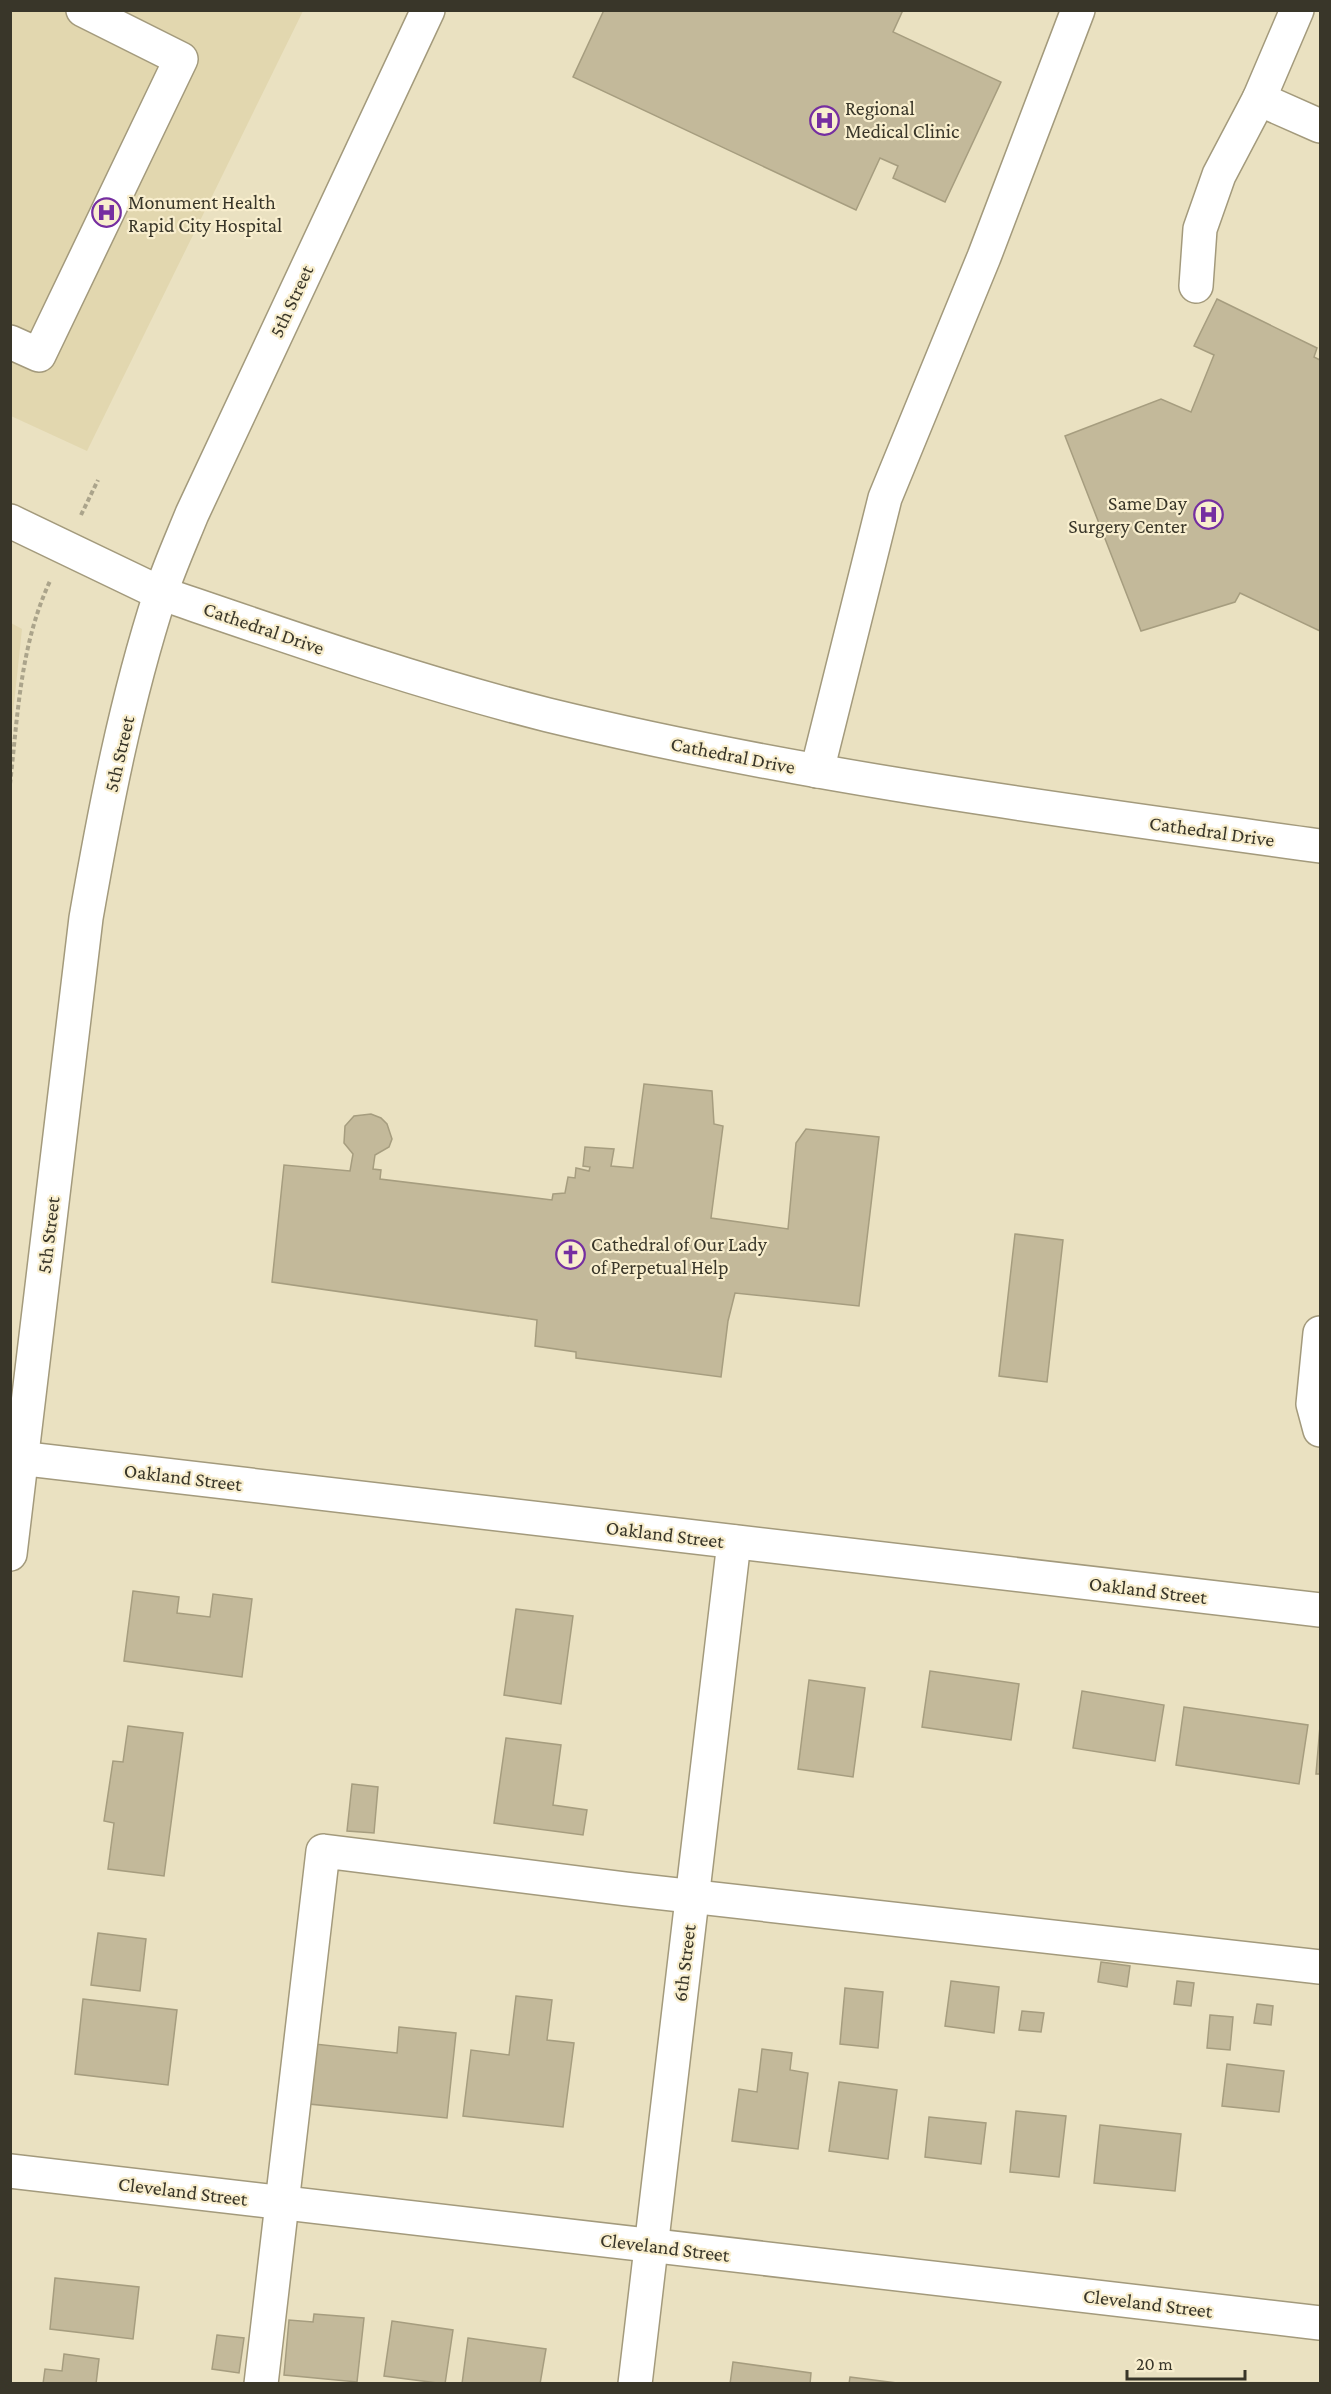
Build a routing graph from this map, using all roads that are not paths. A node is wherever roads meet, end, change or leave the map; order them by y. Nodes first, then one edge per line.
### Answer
1 (83, 10) edge
2 (428, 10) edge
3 (1078, 10) edge
4 (1297, 10) edge
5 (1259, 99) junction
6 (1320, 126) edge
7 (1196, 286) dead end
8 (10, 342) edge
9 (10, 522) edge
10 (160, 593) junction
11 (817, 771) junction
12 (1320, 846) edge
13 (1320, 1333) edge
14 (1320, 1430) edge
15 (16, 1458) edge
16 (734, 1542) junction
17 (10, 1554) edge
18 (1320, 1610) edge
19 (692, 1896) junction
20 (1320, 1967) edge
21 (10, 2170) edge
22 (282, 2203) junction
23 (651, 2246) junction
24 (1320, 2323) edge
25 (261, 2384) edge
26 (635, 2384) edge

1 - 8 street
2 - 10 street, 5th Street
3 - 11 street
4 - 5 street
5 - 6 street
5 - 7 street
9 - 10 street, Cathedral Drive
10 - 11 street, Cathedral Drive
10 - 15 street, 5th Street
11 - 12 street, Cathedral Drive
13 - 14 street
15 - 16 street, Oakland Street
15 - 17 street, 5th Street
16 - 18 street, Oakland Street
16 - 19 street, 6th Street
19 - 20 street
19 - 22 street
19 - 23 street, 6th Street
21 - 22 street, Cleveland Street
22 - 23 street, Cleveland Street
22 - 25 street
23 - 24 street, Cleveland Street
23 - 26 street, 6th Street

